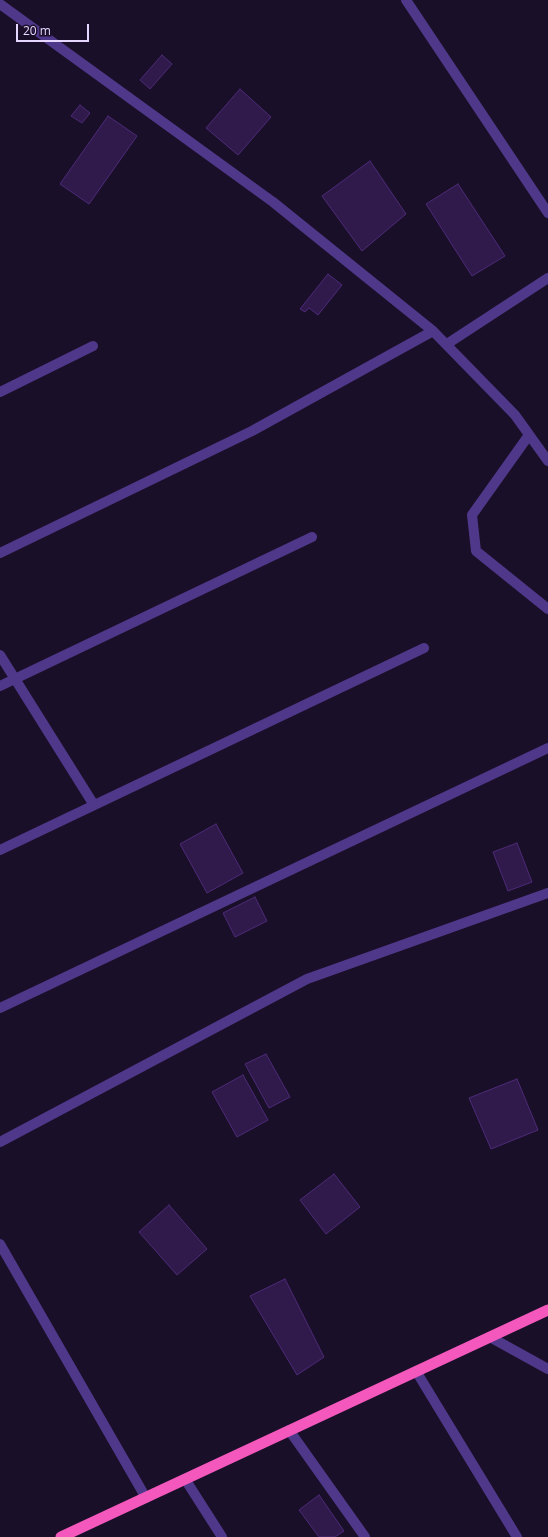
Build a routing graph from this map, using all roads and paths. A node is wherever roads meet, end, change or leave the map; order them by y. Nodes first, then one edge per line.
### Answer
1 (406, 0) edge
2 (0, 4) edge
3 (548, 213) edge
4 (548, 278) edge
5 (434, 332) junction
6 (447, 344) junction
7 (93, 346) dead end
8 (0, 392) edge
9 (529, 435) junction
10 (548, 462) edge
11 (312, 537) dead end
12 (0, 553) edge
13 (548, 609) edge
14 (424, 648) dead end
15 (0, 655) edge
16 (15, 679) junction
17 (0, 686) edge
18 (548, 748) edge
19 (94, 805) junction
20 (0, 850) edge
21 (548, 893) edge
22 (0, 1008) edge
23 (0, 1142) edge
24 (0, 1244) edge
25 (548, 1310) edge
26 (490, 1337) junction
27 (548, 1369) edge
28 (416, 1371) junction
29 (289, 1430) junction
30 (185, 1479) junction
31 (146, 1498) junction
32 (61, 1537) edge
33 (222, 1537) edge
34 (365, 1537) edge
35 (517, 1537) edge

1 - 3 street
2 - 5 street
4 - 6 street
5 - 6 street
5 - 12 street
6 - 9 street
7 - 8 street
9 - 10 street
9 - 13 street
11 - 16 street
14 - 19 street
15 - 16 street
16 - 17 street
16 - 19 street
18 - 22 street
19 - 20 street
21 - 23 street
24 - 31 street
25 - 26 highway
26 - 27 street
26 - 28 highway
28 - 29 highway
28 - 35 street
29 - 30 highway
29 - 34 street
30 - 31 highway
30 - 33 street
31 - 32 highway

